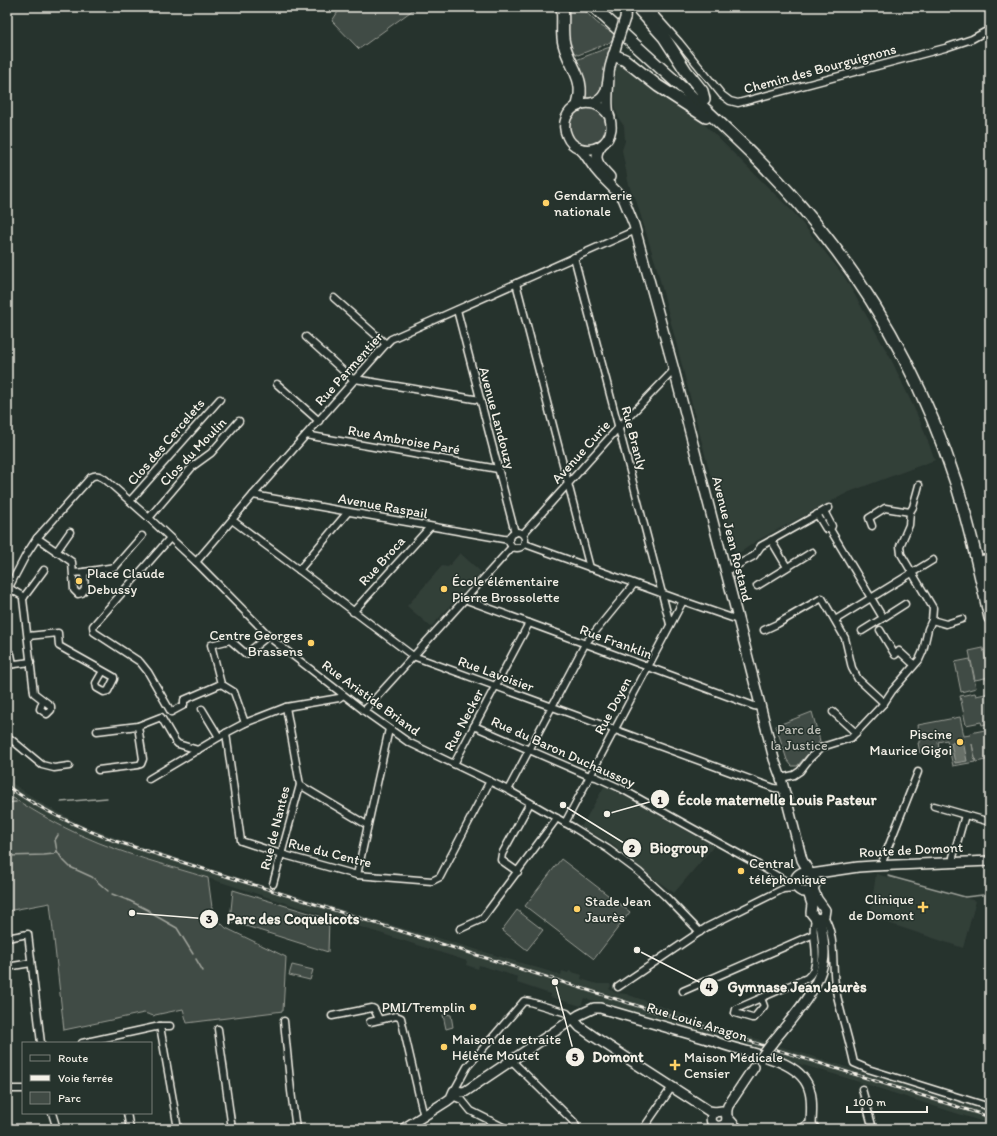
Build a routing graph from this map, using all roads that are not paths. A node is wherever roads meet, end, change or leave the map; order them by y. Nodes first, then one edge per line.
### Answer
1 (562, 7) edge
2 (594, 7) edge
3 (603, 7) edge
4 (626, 7) edge
5 (642, 8) edge
6 (625, 18) junction
7 (990, 29) edge
8 (675, 44) junction
9 (614, 55) junction
10 (609, 74) junction
11 (704, 99) junction
12 (591, 104) junction
13 (578, 105) junction
14 (610, 118) junction
15 (601, 146) junction
16 (579, 148) junction
17 (635, 227) junction
18 (574, 257) junction
19 (852, 273) junction
20 (516, 283) junction
21 (334, 298) dead end
22 (457, 310) junction
23 (306, 337) dead end
24 (386, 344) junction
25 (674, 370) junction
26 (355, 379) junction
27 (277, 384) dead end
28 (220, 398) dead end
29 (480, 400) junction
30 (239, 421) dead end
31 (319, 421) junction
32 (619, 427) junction
33 (306, 435) junction
34 (498, 469) junction
35 (568, 484) junction
36 (919, 485) dead end
37 (254, 495) junction
38 (130, 501) junction
39 (348, 512) junction
40 (910, 512) junction
41 (817, 514) junction
42 (149, 518) junction
43 (232, 520) junction
44 (872, 526) dead end
45 (430, 527) junction
46 (830, 529) junction
47 (70, 532) dead end
48 (515, 532) junction
49 (523, 534) junction
50 (142, 536) dead end
51 (37, 538) junction
52 (170, 538) junction
53 (509, 540) junction
54 (771, 540) junction
55 (525, 544) junction
56 (512, 547) junction
57 (981, 550) junction
58 (56, 552) junction
59 (812, 552) dead end
60 (933, 560) dead end
61 (196, 562) junction
62 (787, 567) junction
63 (590, 568) junction
64 (44, 570) dead end
65 (299, 570) junction
66 (726, 571) junction
67 (84, 572) junction
68 (912, 572) junction
69 (73, 573) junction
70 (990, 582) edge
71 (634, 584) junction
72 (757, 586) dead end
73 (990, 587) edge
74 (8, 589) edge
75 (662, 594) junction
76 (24, 597) junction
77 (871, 598) junction
78 (464, 599) junction
79 (683, 601) junction
80 (905, 604) dead end
81 (353, 612) junction
82 (883, 618) junction
83 (990, 618) edge
84 (962, 619) dead end
85 (738, 620) junction
86 (835, 620) junction
87 (932, 620) junction
88 (529, 624) junction
89 (670, 624) junction
90 (764, 630) dead end
91 (880, 630) dead end
92 (862, 631) dead end
93 (28, 636) junction
94 (268, 636) junction
95 (585, 644) junction
96 (7, 655) edge
97 (412, 656) junction
98 (31, 662) junction
99 (914, 664) junction
100 (10, 665) edge
101 (648, 667) junction
102 (102, 671) dead end
103 (221, 684) junction
104 (495, 686) junction
105 (343, 695) junction
106 (884, 703) junction
107 (50, 706) dead end
108 (286, 707) junction
109 (552, 707) junction
110 (761, 707) junction
111 (202, 709) dead end
112 (364, 711) junction
113 (833, 712) dead end
114 (245, 723) junction
115 (138, 726) junction
116 (474, 726) junction
117 (389, 729) junction
118 (614, 730) junction
119 (97, 731) dead end
120 (226, 733) junction
121 (856, 733) junction
122 (7, 736) edge
123 (219, 737) junction
124 (198, 750) junction
125 (529, 750) junction
126 (454, 764) junction
127 (69, 766) dead end
128 (98, 770) dead end
129 (918, 772) dead end
130 (590, 776) junction
131 (781, 778) junction
132 (149, 779) dead end
133 (490, 781) junction
134 (300, 785) junction
135 (784, 789) junction
136 (508, 790) junction
137 (530, 803) junction
138 (934, 806) dead end
139 (965, 815) junction
140 (557, 818) junction
141 (990, 822) edge
142 (565, 823) junction
143 (367, 825) junction
144 (281, 854) junction
145 (990, 861) edge
146 (953, 862) junction
147 (883, 865) junction
148 (518, 872) junction
149 (357, 875) junction
150 (805, 880) junction
151 (273, 884) dead end
152 (798, 888) joint
153 (783, 890) junction
154 (820, 918) junction
155 (460, 929) dead end
156 (700, 932) junction
157 (814, 934) junction
158 (7, 938) edge
159 (31, 963) junction
160 (7, 967) edge
161 (618, 987) dead end
162 (683, 991) dead end
163 (761, 998) dead end
164 (332, 1016) dead end
165 (573, 1019) junction
166 (379, 1020) junction
167 (284, 1021) dead end
168 (370, 1022) dead end
169 (160, 1026) junction
170 (170, 1026) dead end
171 (218, 1029) dead end
172 (40, 1042) edge
173 (87, 1042) edge
174 (512, 1061) junction
175 (757, 1063) junction
176 (672, 1087) junction
177 (22, 1089) edge
178 (862, 1089) dead end
179 (7, 1090) edge
180 (453, 1094) junction
181 (990, 1107) edge
182 (52, 1114) edge
183 (127, 1114) edge
184 (714, 1114) junction
185 (424, 1116) junction
186 (727, 1116) junction
187 (718, 1127) edge
188 (575, 1128) edge
189 (737, 1128) edge
190 (810, 1128) edge
191 (57, 1129) edge
192 (130, 1129) edge
193 (178, 1129) edge
194 (232, 1129) edge
195 (296, 1129) edge
196 (403, 1129) edge
197 (508, 1129) edge
198 (643, 1129) edge
199 (706, 1129) edge
200 (873, 1129) edge

1 - 13 highway
2 - 19 highway
3 - 11 highway
4 - 6 street
5 - 6 street
5 - 8 highway
6 - 9 street, bridge
7 - 8 street, Chemin des Bourguignons
8 - 11 highway
9 - 10 street
9 - 19 highway
10 - 12 street
10 - 14 street
11 - 57 highway
12 - 13 street
12 - 14 street
13 - 16 street
14 - 15 street
15 - 16 street
15 - 17 street, Avenue Jean Rostand
16 - 17 street, Avenue Jean Rostand
17 - 18 street, Rue Parmentier
17 - 25 street, Avenue Jean Rostand
18 - 20 street, Rue Parmentier
18 - 32 street, Rue Branly
19 - 83 highway
20 - 22 street, Rue Parmentier
20 - 35 street
21 - 24 street
22 - 24 street, Rue Parmentier
22 - 29 street, Avenue Landouzy
23 - 26 street
24 - 26 street, Rue Parmentier
25 - 32 street, Avenue Curie
25 - 66 street, Avenue Jean Rostand
26 - 29 street
26 - 31 street, Rue Parmentier
27 - 31 street
28 - 38 street, Clos des Cercelets
29 - 34 street, Avenue Landouzy
30 - 42 street, Clos du Moulin
31 - 33 street, Rue Parmentier
32 - 35 street, Avenue Curie
32 - 75 street, Rue Branly
33 - 34 street, Rue Ambroise Paré
33 - 37 street, Rue Parmentier
34 - 48 street, Avenue Landouzy
35 - 49 street, Avenue Curie
35 - 63 street
36 - 40 street
37 - 39 street, Avenue Raspail
37 - 43 street, Rue Parmentier
38 - 42 street, Rue Aristide Briand
38 - 51 street, Rue Aristide Briand
39 - 45 street, Avenue Raspail
39 - 65 street
40 - 44 street
40 - 68 street
41 - 46 street
41 - 46 street
41 - 54 street
42 - 52 street, Rue Aristide Briand
43 - 61 street, Rue Parmentier
43 - 65 street, Rue Lavoisier
45 - 53 street, Avenue Raspail
45 - 81 street, Rue Broca
46 - 77 street
47 - 58 street
48 - 49 street
48 - 53 street
49 - 55 street
50 - 67 street
51 - 58 street
51 - 74 street
52 - 61 street, Rue Aristide Briand
52 - 103 street
53 - 56 street
54 - 62 street
54 - 66 street
55 - 56 street
55 - 63 street
56 - 78 street
57 - 70 highway
57 - 73 highway
58 - 69 street
59 - 62 street
60 - 68 street
61 - 94 street, Rue Aristide Briand
62 - 72 street
63 - 71 street
64 - 76 street
65 - 81 street, Rue Lavoisier
66 - 85 street, Avenue Jean Rostand
67 - 69 street
67 - 69 street
68 - 77 street
68 - 87 street
71 - 75 street
71 - 95 street
74 - 76 street
75 - 79 street
75 - 89 street, Rue Branly
76 - 93 street
77 - 82 street
77 - 86 street
78 - 88 street, Rue Franklin
78 - 97 street
79 - 85 street
79 - 89 street, Rue Doyen
80 - 82 street
81 - 97 street, Rue Lavoisier
82 - 92 street
84 - 87 street
85 - 110 street, Avenue Jean Rostand
86 - 90 street
86 - 106 street
87 - 99 street
88 - 95 street, Rue Franklin
88 - 104 street, Rue Necker
89 - 101 street, Rue Doyen
91 - 99 street
93 - 98 street
93 - 102 street
94 - 103 street
94 - 105 street, Rue Aristide Briand
95 - 101 street, Rue Franklin
95 - 109 street
96 - 100 street
97 - 104 street, Rue Lavoisier
97 - 112 street
98 - 100 street
98 - 107 street
99 - 106 street
101 - 110 street, Rue Franklin
101 - 118 street, Rue Doyen
103 - 114 street
104 - 109 street, Rue Lavoisier
104 - 116 street, Rue Necker
105 - 108 street
105 - 112 street, Rue Aristide Briand
106 - 121 street
108 - 114 street
108 - 134 street, Rue de Nantes
109 - 118 street, Rue Lavoisier
109 - 125 street
110 - 131 street, Avenue Jean Rostand
111 - 123 street
112 - 117 street, Rue Aristide Briand
113 - 121 street
114 - 120 street
115 - 119 street
115 - 124 street
115 - 128 street
116 - 125 street, Rue du Baron Duchaussoy
116 - 126 street, Rue Necker
117 - 126 street, Rue Aristide Briand
117 - 143 street
118 - 130 street, Rue Doyen
118 - 135 street, Rue Lavoisier
120 - 123 street
120 - 144 street, Rue du Centre
121 - 131 street
122 - 127 street
123 - 124 street
124 - 132 street
125 - 130 street, Rue du Baron Duchaussoy
125 - 136 street
126 - 133 street, Rue Aristide Briand
129 - 147 street
130 - 142 street, Rue Doyen
130 - 150 street, Rue du Baron Duchaussoy
131 - 135 street, Avenue Jean Rostand
133 - 136 street, Rue Aristide Briand
133 - 149 street, Rue du Centre
134 - 143 street
134 - 144 street, Rue de Nantes
135 - 150 street, Avenue Jean Rostand
136 - 137 street, Rue Aristide Briand
137 - 140 street, Rue Aristide Briand
137 - 148 street
138 - 139 street
139 - 141 street
139 - 146 street
140 - 142 street, Rue Aristide Briand
140 - 148 street
142 - 156 street, Rue Aristide Briand
143 - 149 street
144 - 149 street, Rue du Centre
144 - 151 street, Rue de Nantes
145 - 146 street, Route de Domont
146 - 147 street, Route de Domont
147 - 150 street, Route de Domont
148 - 155 street
150 - 152 street
150 - 153 street
150 - 154 street
150 - 154 street, Avenue Jean Rostand
152 - 153 street
153 - 156 street
154 - 157 street
154 - 175 street, bridge
154 - 181 street
156 - 161 street
157 - 162 street
157 - 163 street
158 - 159 street
159 - 160 street
159 - 172 street
164 - 166 street
165 - 174 street
165 - 176 street
165 - 180 street
165 - 190 street, Rue Louis Aragon
166 - 168 street
166 - 185 street
167 - 195 street
169 - 170 street
169 - 173 street
169 - 193 street
171 - 194 street
174 - 180 street
174 - 188 street
175 - 184 street
175 - 186 street
176 - 184 street
176 - 198 street
177 - 179 street
178 - 200 street
180 - 185 street
180 - 197 street
182 - 191 street
183 - 192 street
184 - 186 street
184 - 187 street
184 - 199 street
185 - 196 street
186 - 187 street
186 - 189 street
187 - 189 street

